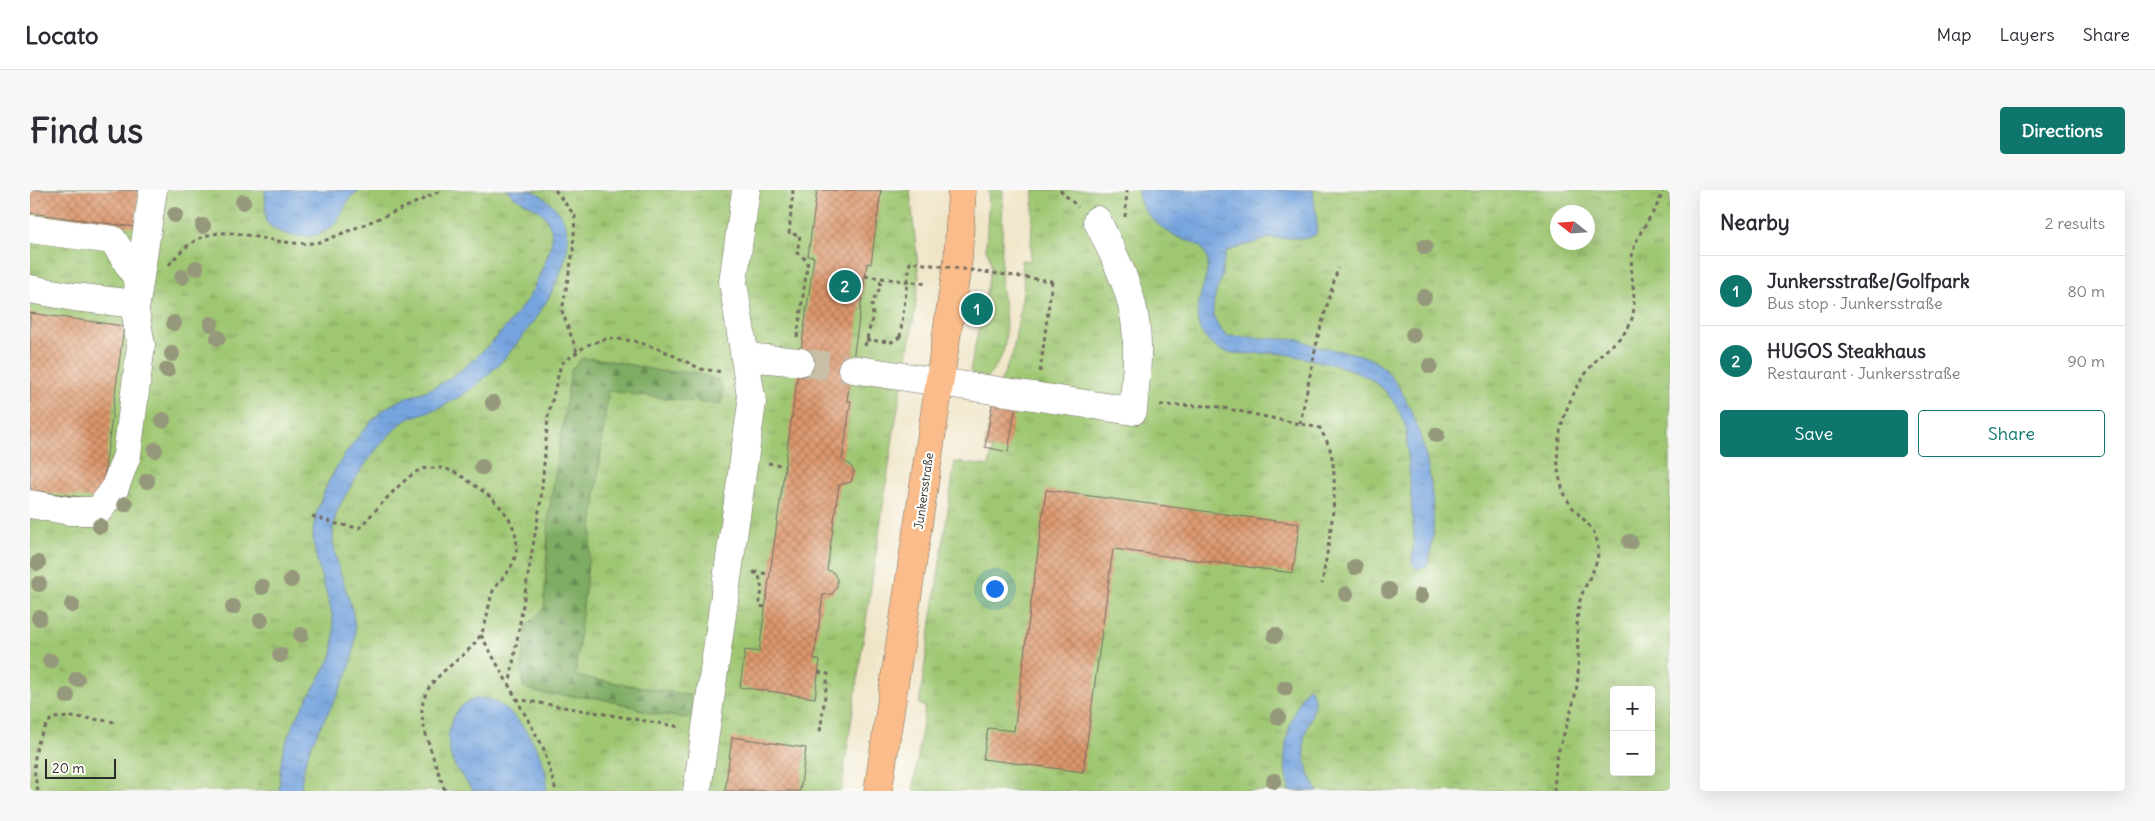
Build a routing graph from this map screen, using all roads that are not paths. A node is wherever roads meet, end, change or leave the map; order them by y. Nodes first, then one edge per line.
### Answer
1 (152, 190) edge
2 (746, 190) edge
3 (962, 190) edge
4 (1097, 220) dead end
5 (30, 229) edge
6 (30, 289) edge
7 (138, 293) junction
8 (797, 361) tunnel mouth
9 (747, 366) junction
10 (856, 370) tunnel mouth
11 (940, 382) junction
12 (30, 504) edge
13 (698, 791) edge
14 (878, 791) edge

1 - 7 lane
2 - 9 lane
3 - 11 main road, Junkersstraße
4 - 11 lane
5 - 7 lane
6 - 7 lane
7 - 12 lane
8 - 9 lane
9 - 13 lane
10 - 11 lane
11 - 14 main road, Junkersstraße

